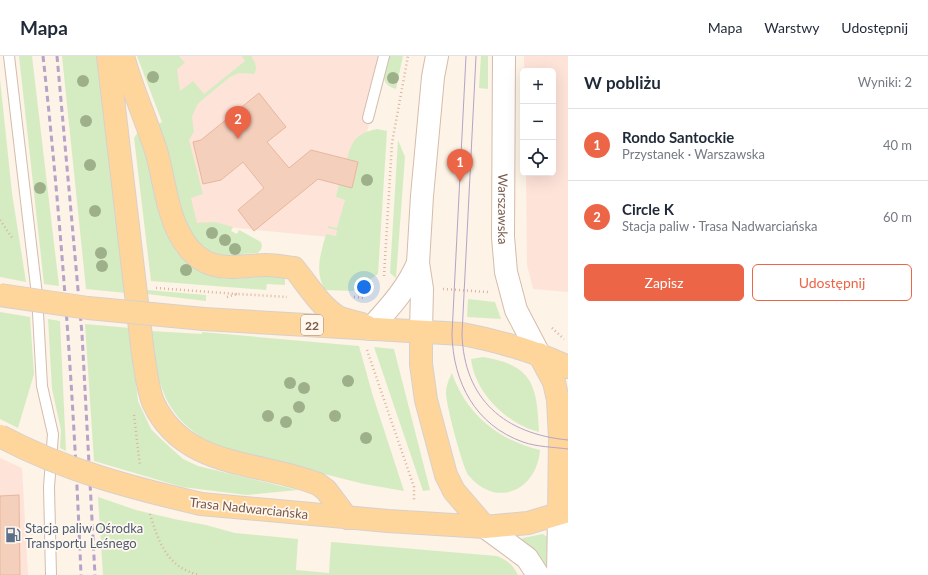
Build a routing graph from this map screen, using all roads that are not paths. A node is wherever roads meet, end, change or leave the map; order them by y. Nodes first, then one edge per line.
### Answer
1 (10, 56) edge
2 (108, 56) edge
3 (123, 56) edge
4 (377, 56) edge
5 (384, 56) edge
6 (437, 56) edge
7 (504, 56) edge
8 (376, 88) junction
9 (368, 118) dead end
10 (414, 288) junction
11 (0, 296) edge
12 (368, 328) junction
13 (421, 332) junction
14 (539, 354) junction
15 (568, 367) edge
16 (0, 436) edge
17 (563, 512) edge
18 (347, 518) junction
19 (485, 527) junction
20 (51, 575) edge
21 (538, 575) edge
22 (558, 575) edge

1 - 20 lane
2 - 18 main road
3 - 12 main road
4 - 8 lane
5 - 8 lane
6 - 10 main road
7 - 14 main road, Warszawska
8 - 9 lane
10 - 12 main road
10 - 13 main road
11 - 12 main road, 22, bridge
12 - 13 main road, 22
13 - 14 main road, 22
13 - 19 main road
14 - 15 main road, 22
14 - 17 main road
16 - 18 main road, Trasa Nadwarciańska, bridge
17 - 19 main road, Trasa Nadwarciańska
17 - 22 main road
18 - 19 main road, Trasa Nadwarciańska
19 - 21 main road

